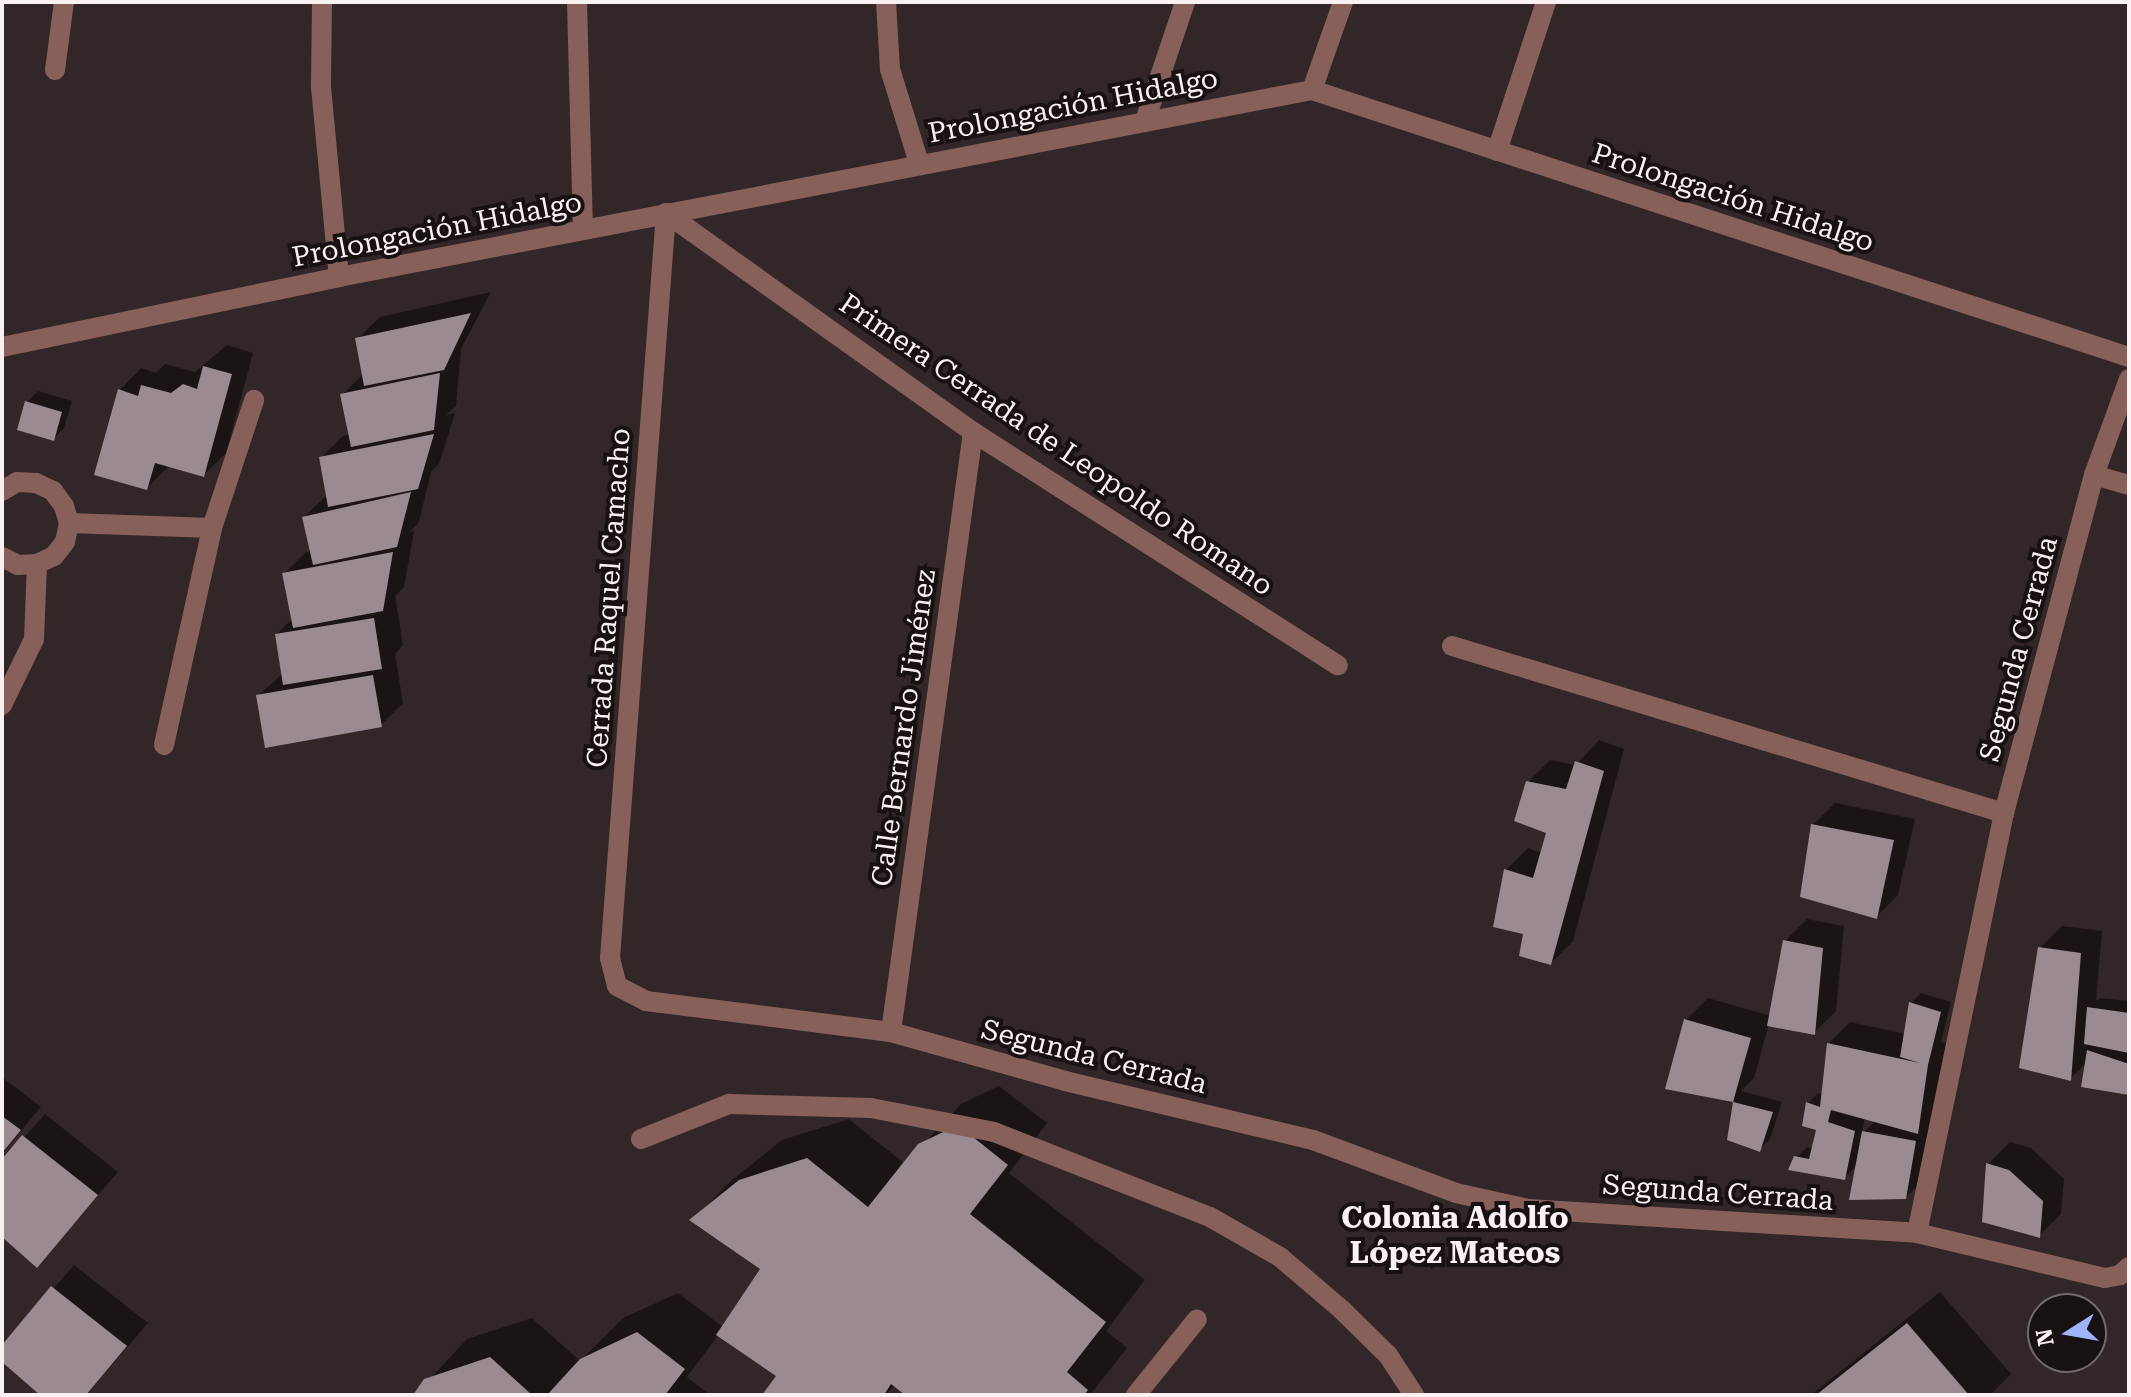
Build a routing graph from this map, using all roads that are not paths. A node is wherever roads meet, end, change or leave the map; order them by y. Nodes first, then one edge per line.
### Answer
1 (64, 2) edge
2 (322, 2) edge
3 (577, 2) edge
4 (886, 2) edge
5 (1185, 2) edge
6 (1343, 2) edge
7 (1546, 2) edge
8 (55, 70) dead end
9 (1312, 90) junction
10 (1145, 121) junction
11 (1497, 151) junction
12 (919, 163) junction
13 (666, 213) junction
14 (583, 230) junction
15 (339, 277) junction
16 (2, 347) edge
17 (2129, 357) edge
18 (2129, 379) edge
19 (254, 400) dead end
20 (973, 432) junction
21 (2, 467) edge
22 (2094, 475) junction
23 (2129, 485) edge
24 (10, 487) edge
25 (69, 523) junction
26 (212, 528) junction
27 (2, 557) edge
28 (37, 564) junction
29 (1452, 646) dead end
30 (1338, 665) dead end
31 (2, 705) edge
32 (164, 745) dead end
33 (2004, 813) junction
34 (617, 986) joint
35 (891, 1032) junction
36 (641, 1139) dead end
37 (1917, 1233) junction
38 (2129, 1267) edge
39 (1197, 1319) dead end
40 (1136, 1395) edge
41 (1414, 1395) edge

1 - 8 street
2 - 15 street
3 - 14 street
4 - 12 street
5 - 10 street
6 - 9 street
7 - 11 street
9 - 10 street, Prolongación Hidalgo
9 - 11 street, Prolongación Hidalgo
10 - 12 street, Prolongación Hidalgo
11 - 17 street, Prolongación Hidalgo
12 - 13 street, Prolongación Hidalgo
13 - 14 street, Prolongación Hidalgo
13 - 20 street, Primera Cerrada de Leopoldo Romano
13 - 34 street, Cerrada Raquel Camacho
14 - 15 street, Prolongación Hidalgo
15 - 16 street, Prolongación Hidalgo
18 - 22 street, Segunda Cerrada
19 - 26 street
20 - 30 street, Primera Cerrada de Leopoldo Romano
20 - 35 street, Calle Bernardo Jiménez
21 - 24 street
22 - 23 street
22 - 33 street, Segunda Cerrada
24 - 25 street
25 - 26 street
25 - 28 street
26 - 32 street
27 - 28 street
28 - 31 street
29 - 33 street
33 - 37 street, Segunda Cerrada
34 - 35 street, Segunda Cerrada
35 - 37 street, Segunda Cerrada
36 - 41 street
37 - 38 street
39 - 40 street

